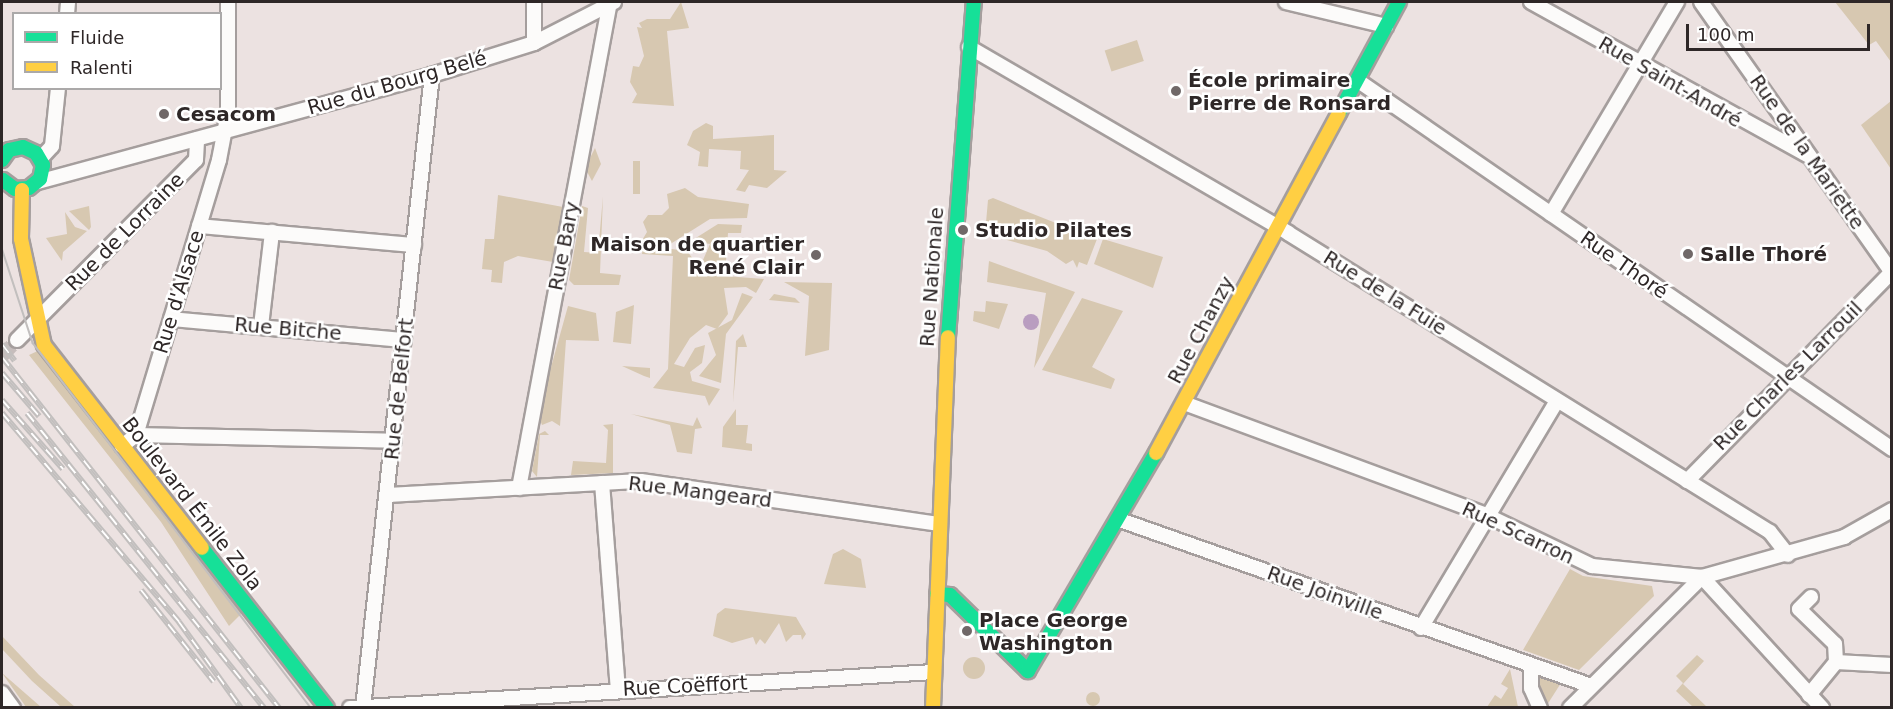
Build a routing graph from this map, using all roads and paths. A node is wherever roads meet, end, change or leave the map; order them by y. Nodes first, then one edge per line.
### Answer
1 (228, 2) edge
2 (534, 2) edge
3 (974, 2) edge
4 (1286, 2) edge
5 (1399, 2) edge
6 (1531, 2) edge
7 (1677, 2) edge
8 (1701, 2) edge
9 (612, 3) edge
10 (1386, 26) junction
11 (534, 43) junction
12 (969, 47) junction
13 (1638, 65) junction
14 (432, 75) junction
15 (1357, 80) junction
16 (58, 90) edge
17 (226, 131) junction
18 (197, 139) junction
19 (4, 153) edge
20 (1811, 158) junction
21 (41, 160) junction
22 (67, 174) junction
23 (2, 178) edge
24 (38, 182) junction
25 (22, 190) junction
26 (1551, 214) junction
27 (199, 226) junction
28 (1277, 227) junction
29 (272, 232) junction
30 (21, 239) junction
31 (414, 244) junction
32 (1886, 254) edge
33 (1891, 273) edge
34 (38, 319) junction
35 (171, 319) junction
36 (261, 326) junction
37 (17, 340) tunnel mouth
38 (404, 340) junction
39 (1786, 377) junction
40 (1557, 400) junction
41 (1184, 403) junction
42 (136, 435) junction
43 (394, 441) junction
44 (122, 446) junction
45 (1892, 449) edge
46 (1687, 481) junction
47 (602, 483) junction
48 (519, 488) junction
49 (388, 495) junction
50 (1892, 510) edge
51 (1486, 515) junction
52 (1120, 520) junction
53 (940, 524) junction
54 (1788, 555) junction
55 (1702, 578) junction
56 (937, 594) junction
57 (1811, 597) dead end
58 (1421, 628) junction
59 (1836, 662) junction
60 (1892, 665) edge
61 (1531, 667) junction
62 (934, 672) junction
63 (1592, 686) junction
64 (618, 689) junction
65 (2, 693) edge
66 (1809, 695) junction
67 (359, 706) edge
68 (13, 708) edge
69 (327, 708) edge
70 (933, 708) edge
71 (1540, 708) edge
72 (1569, 708) edge
73 (1822, 708) edge

1 - 17 street, Rue d'Alsace
2 - 11 street
3 - 12 main road, Rue Nationale
4 - 10 street
5 - 10 main road, Rue Chanzy
6 - 13 street, Rue Saint-André
7 - 13 street
8 - 20 street, Rue de la Mariette
9 - 11 street, Rue du Bourg Belé
9 - 48 street, Rue Bary
10 - 15 main road, Rue Chanzy
11 - 14 street, Rue du Bourg Belé
12 - 28 street, Rue de la Fuie
12 - 53 main road, Rue Nationale
13 - 20 street, Rue Saint-André
13 - 26 street
14 - 17 street, Rue du Bourg Belé
14 - 31 street, Rue de Belfort
15 - 26 street, Rue Thoré
15 - 28 main road, Rue Chanzy
16 - 21 street
17 - 18 street, Rue du Bourg Belé
17 - 27 street, Rue d'Alsace
18 - 22 street, Rue du Bourg Belé
18 - 34 street, Rue de Lorraine
19 - 21 main road
20 - 32 street, Rue de la Mariette
21 - 22 street
21 - 24 main road
22 - 24 street, Rue du Bourg Belé
23 - 25 main road
23 - 30 main road
24 - 25 main road
25 - 30 main road
26 - 39 street, Rue Thoré
27 - 29 street
27 - 35 street, Rue d'Alsace
28 - 40 street, Rue de la Fuie
28 - 41 main road, Rue Chanzy
29 - 31 street
29 - 36 street
30 - 34 main road, Boulevard Émile Zola
31 - 38 street, Rue de Belfort
32 - 33 street, Rue de la Mariette
33 - 39 street, Rue Charles Larrouil
34 - 37 street, Rue de Lorraine
34 - 44 main road, Boulevard Émile Zola
35 - 36 street, Rue Bitche
35 - 42 street, Rue d'Alsace
36 - 38 street, Rue Bitche
38 - 43 street, Rue de Belfort
39 - 45 street, Rue Thoré
39 - 46 street, Rue Charles Larrouil
40 - 46 street, Rue de la Fuie
40 - 51 street
41 - 51 street, Rue Scarron
41 - 52 main road, Rue Chanzy
42 - 43 street
42 - 44 street
43 - 49 street, Rue de Belfort
44 - 69 main road, Boulevard Émile Zola
46 - 54 street, Rue de la Fuie
47 - 48 street, Rue Mangeard
47 - 53 street, Rue Mangeard
47 - 64 street
48 - 49 street, Rue Mangeard
49 - 67 street, Rue de Belfort
50 - 54 street, Rue Scarron
51 - 55 street, Rue Scarron
51 - 58 street
52 - 56 main road, Rue Chanzy
52 - 58 street, Rue Joinville
53 - 56 main road, Rue Nationale
54 - 55 street, Rue Scarron
55 - 63 street
55 - 66 street
56 - 62 main road
57 - 59 street
58 - 61 street, Rue Joinville
59 - 60 street
59 - 66 street
61 - 63 street, Rue Joinville
61 - 71 street
62 - 64 street, Rue Coëffort
62 - 70 main road
63 - 72 street
64 - 67 street, Rue Coëffort
65 - 68 street
66 - 73 street

